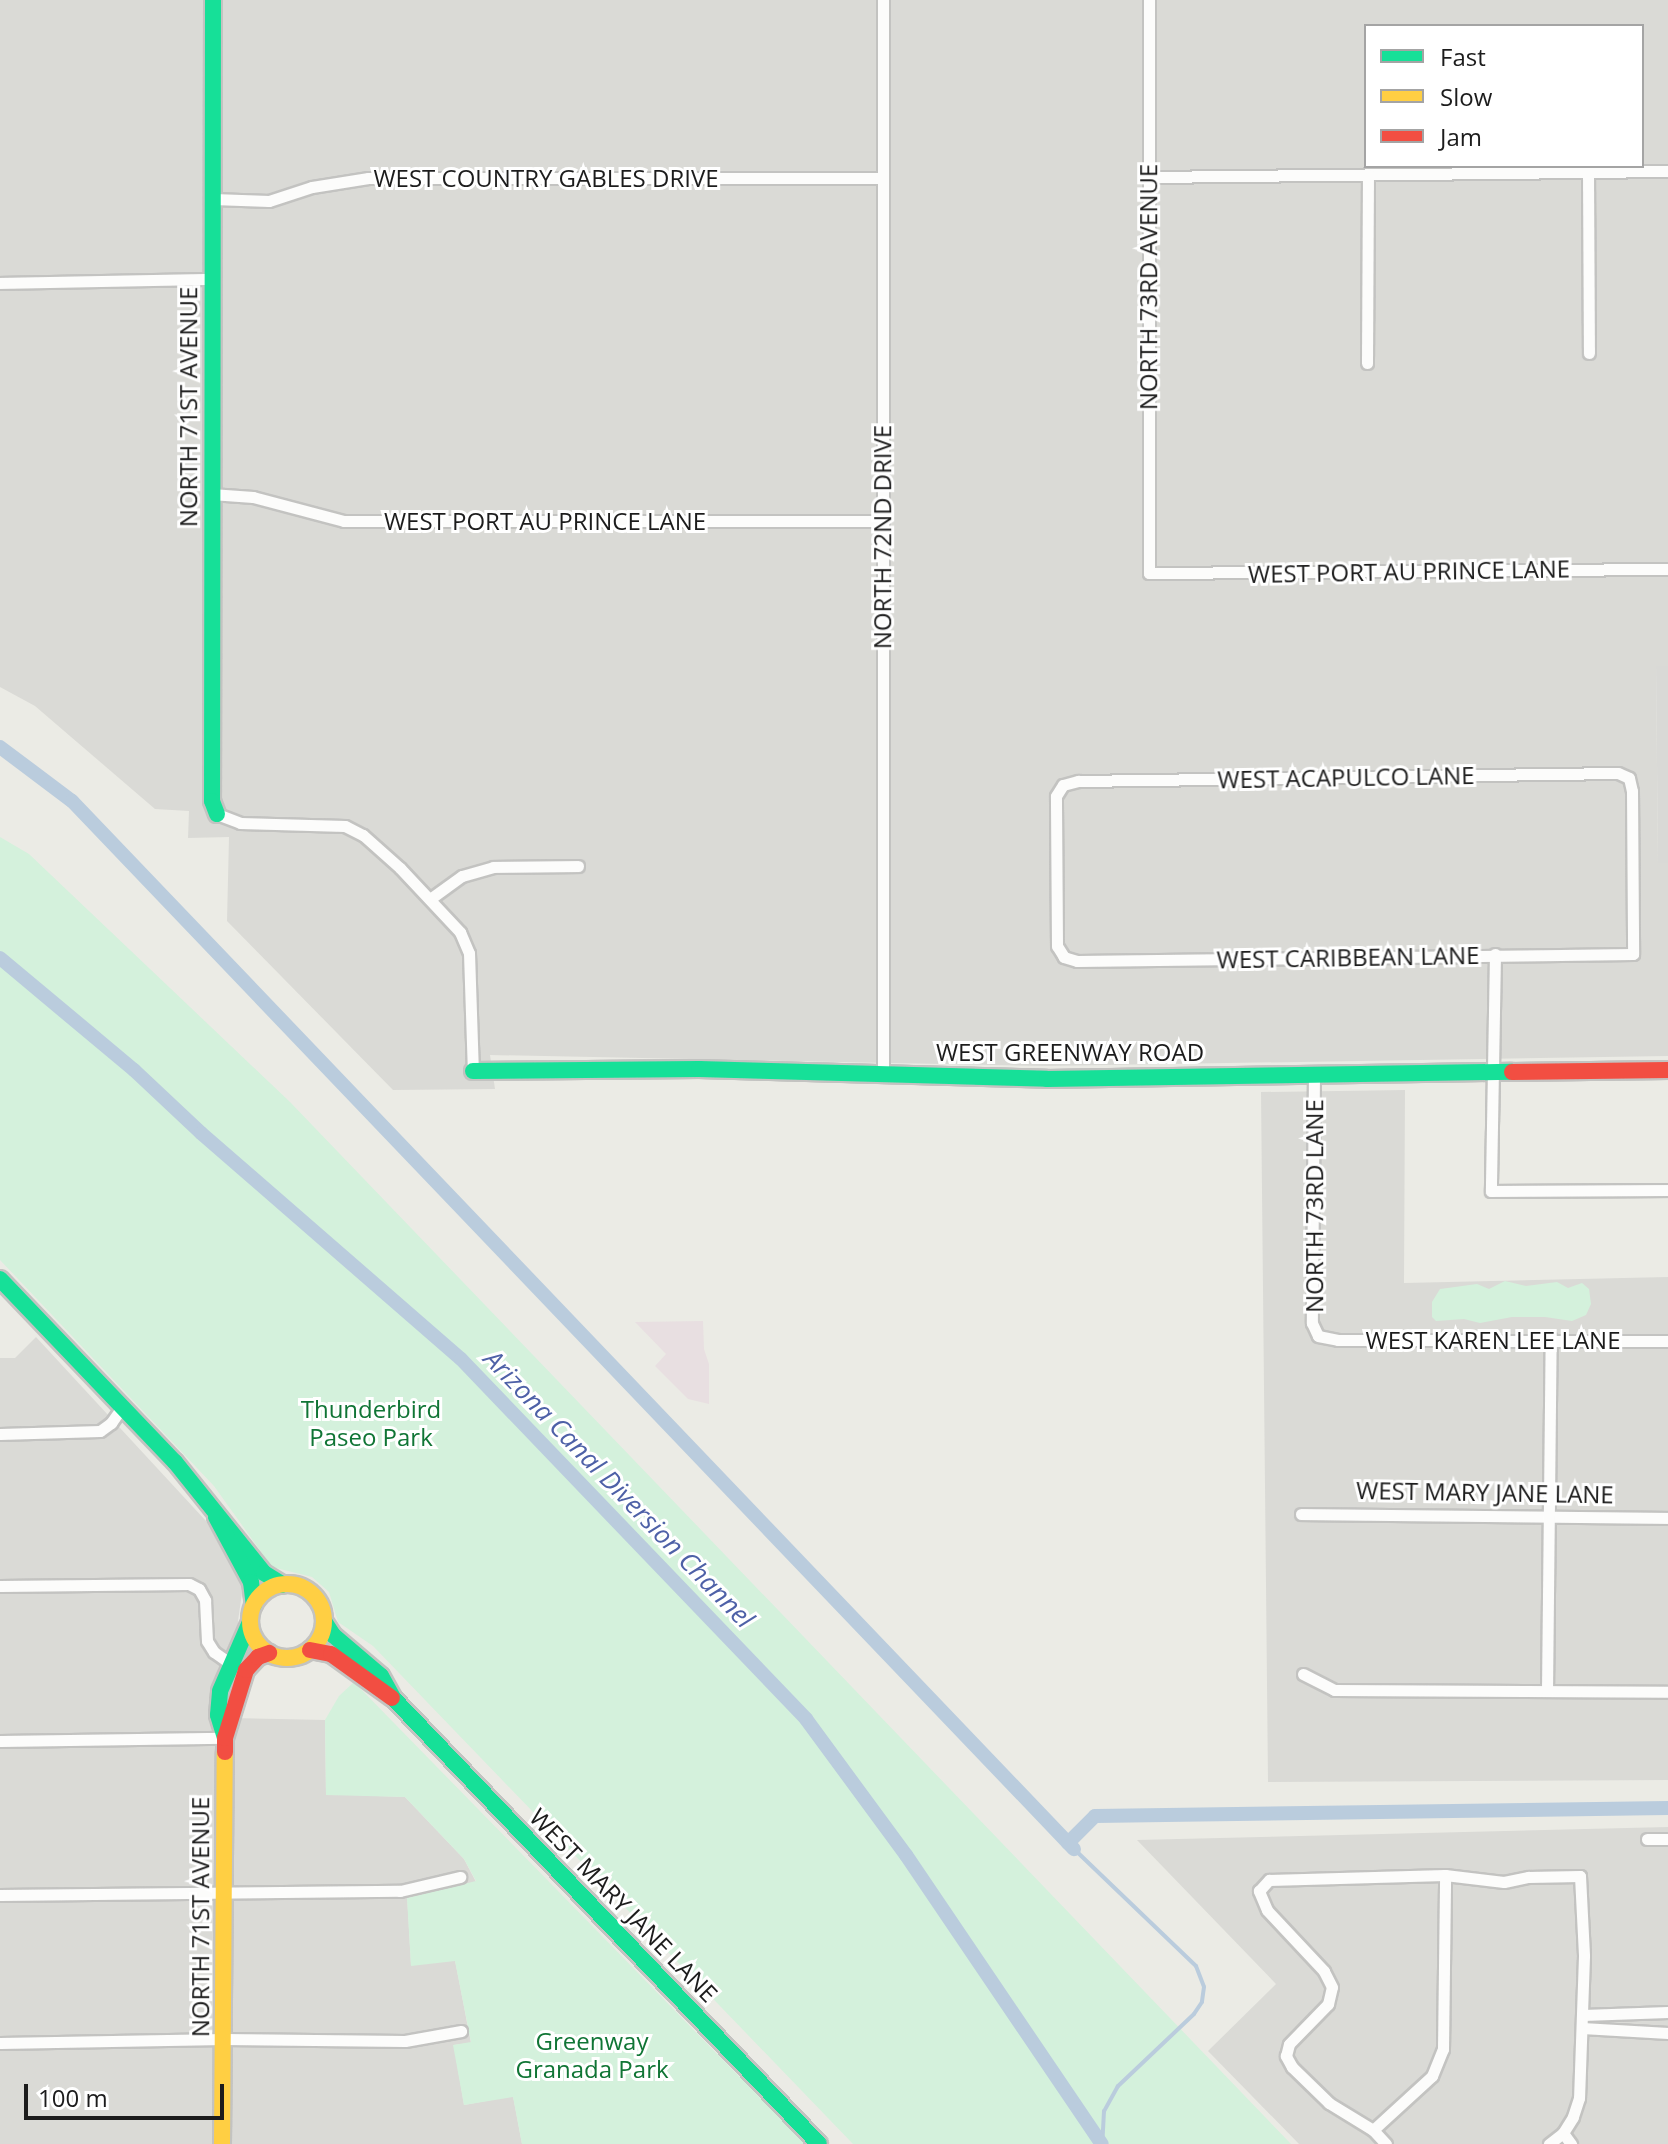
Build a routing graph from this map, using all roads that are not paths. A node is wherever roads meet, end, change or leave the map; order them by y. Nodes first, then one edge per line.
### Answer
1 (213, 0) edge
2 (883, 0) edge
3 (1149, 0) edge
4 (1668, 171) edge
5 (1588, 172) junction
6 (1368, 175) junction
7 (1148, 177) junction
8 (882, 178) junction
9 (213, 199) junction
10 (212, 279) junction
11 (0, 283) edge
12 (1589, 353) dead end
13 (1367, 363) dead end
14 (211, 494) junction
15 (882, 521) junction
16 (1668, 569) edge
17 (1149, 573) joint
18 (217, 814) joint
19 (578, 866) dead end
20 (430, 899) junction
21 (1495, 954) junction
22 (1633, 954) joint
23 (1064, 957) joint
24 (1668, 1070) edge
25 (473, 1071) joint
26 (1494, 1072) junction
27 (883, 1073) junction
28 (1314, 1074) junction
29 (1668, 1190) edge
30 (0, 1279) edge
31 (1318, 1336) joint
32 (1551, 1338) junction
33 (1668, 1341) edge
34 (123, 1406) junction
35 (0, 1434) edge
36 (212, 1508) junction
37 (1301, 1514) dead end
38 (1549, 1517) junction
39 (1668, 1518) edge
40 (283, 1585) junction
41 (0, 1586) edge
42 (254, 1605) junction
43 (324, 1621) junction
44 (250, 1622) junction
45 (310, 1650) junction
46 (269, 1653) junction
47 (230, 1663) junction
48 (1303, 1674) dead end
49 (1547, 1691) junction
50 (1668, 1692) edge
51 (394, 1699) junction
52 (225, 1738) junction
53 (0, 1741) edge
54 (1647, 1839) dead end
55 (1668, 1839) edge
56 (1445, 1875) junction
57 (460, 1877) dead end
58 (222, 1892) junction
59 (0, 1895) edge
60 (1643, 2012) junction
61 (1668, 2012) edge
62 (1583, 2015) junction
63 (1582, 2028) junction
64 (461, 2031) dead end
65 (1642, 2033) junction
66 (1668, 2033) edge
67 (224, 2039) junction
68 (0, 2043) edge
69 (1373, 2130) junction
70 (1563, 2133) junction
71 (222, 2144) edge
72 (819, 2144) edge
73 (1386, 2144) edge
74 (1549, 2144) edge
75 (1571, 2144) edge

1 - 9 street, NORTH 71ST AVENUE
2 - 8 street, NORTH 72ND DRIVE
3 - 7 street, NORTH 73RD AVENUE
4 - 5 street
5 - 6 street
5 - 12 street
6 - 7 street
6 - 13 street
7 - 17 street, NORTH 73RD AVENUE
8 - 9 street, WEST COUNTRY GABLES DRIVE
8 - 15 street, NORTH 72ND DRIVE
9 - 10 street, NORTH 71ST AVENUE
10 - 11 street
10 - 14 street, NORTH 71ST AVENUE
14 - 15 street, WEST PORT AU PRINCE LANE
14 - 18 street, NORTH 71ST AVENUE
15 - 27 street, NORTH 72ND DRIVE
16 - 17 street, WEST PORT AU PRINCE LANE
18 - 20 street
19 - 20 street
20 - 25 street
21 - 22 street, WEST CARIBBEAN LANE
21 - 23 street, WEST CARIBBEAN LANE
21 - 26 street
22 - 23 street, WEST ACAPULCO LANE
24 - 26 street, WEST GREENWAY ROAD
25 - 27 street, WEST GREENWAY ROAD
26 - 28 street, WEST GREENWAY ROAD
26 - 29 street
27 - 28 street, WEST GREENWAY ROAD
28 - 31 street, NORTH 73RD LANE
30 - 34 street
31 - 32 street, WEST KAREN LEE LANE
32 - 33 street, WEST KAREN LEE LANE
32 - 38 street
34 - 35 street
34 - 36 street
36 - 40 street
36 - 42 street
37 - 38 street, WEST MARY JANE LANE
38 - 39 street, WEST MARY JANE LANE
38 - 49 street
40 - 42 street
40 - 43 street
41 - 47 street
42 - 44 street, NORTH 71ST AVENUE
43 - 45 street
43 - 51 street, WEST MARY JANE LANE
44 - 46 street
44 - 47 street, NORTH 71ST AVENUE
45 - 46 street
45 - 51 street, WEST MARY JANE LANE
46 - 52 street, NORTH 71ST AVENUE
47 - 52 street, NORTH 71ST AVENUE
48 - 49 street
49 - 50 street
51 - 72 street, WEST MARY JANE LANE
52 - 53 street
52 - 58 street, NORTH 71ST AVENUE
54 - 55 street
56 - 62 street
56 - 69 street
56 - 69 street
57 - 58 street
58 - 59 street
58 - 67 street, NORTH 71ST AVENUE
60 - 61 street
60 - 62 street
60 - 65 street
62 - 63 street
63 - 65 street
63 - 70 street
64 - 67 street
65 - 66 street
67 - 68 street
67 - 71 street, NORTH 71ST AVENUE
69 - 73 street
70 - 74 street
70 - 75 street

